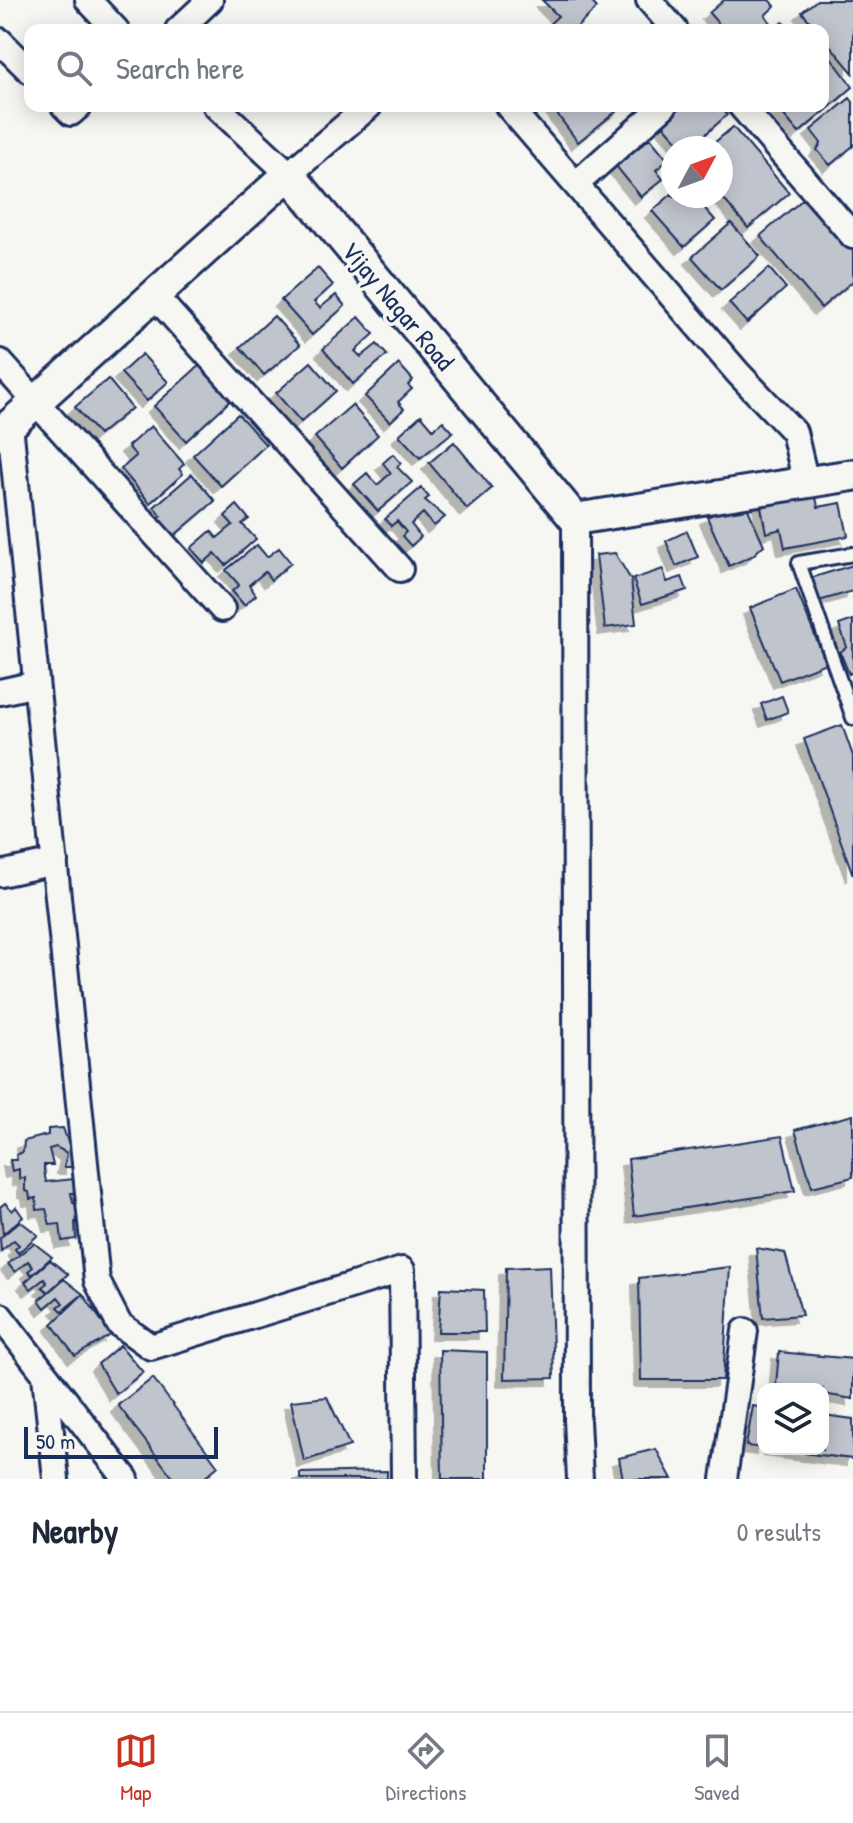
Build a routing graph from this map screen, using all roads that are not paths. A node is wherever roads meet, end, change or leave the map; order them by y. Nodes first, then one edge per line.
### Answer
1 (88, 0) edge
2 (210, 0) edge
3 (649, 0) edge
4 (110, 24) edge
5 (184, 24) edge
6 (670, 24) edge
7 (0, 41) edge
8 (24, 65) edge
9 (222, 112) edge
10 (362, 112) edge
11 (513, 112) edge
12 (657, 112) edge
13 (746, 112) edge
14 (289, 174) junction
15 (576, 184) junction
16 (853, 236) edge
17 (154, 295) junction
18 (0, 362) edge
19 (36, 401) junction
20 (5, 429) edge
21 (853, 475) edge
22 (806, 483) junction
23 (575, 519) junction
24 (853, 554) edge
25 (400, 569) dead end
26 (222, 609) dead end
27 (36, 684) junction
28 (0, 692) edge
29 (853, 718) edge
30 (55, 862) junction
31 (0, 874) edge
32 (0, 1316) edge
33 (745, 1331) dead end
34 (45, 1376) junction
35 (56, 1479) edge
36 (126, 1479) edge
37 (404, 1479) edge
38 (580, 1479) edge
39 (724, 1479) edge

1 - 4 street
2 - 5 street
3 - 6 street
7 - 8 street
9 - 14 street
10 - 14 street
11 - 15 street
12 - 15 street
13 - 16 street
14 - 17 street
14 - 23 street, Vijay Nagar Road
15 - 22 street
17 - 19 street
17 - 25 street
18 - 19 street
19 - 20 street
19 - 26 street
20 - 27 street
21 - 22 street
22 - 23 street
23 - 38 street
24 - 29 lane
27 - 28 street
27 - 30 street
30 - 31 street
30 - 37 street
32 - 34 street
33 - 39 street
34 - 35 street
34 - 36 street

